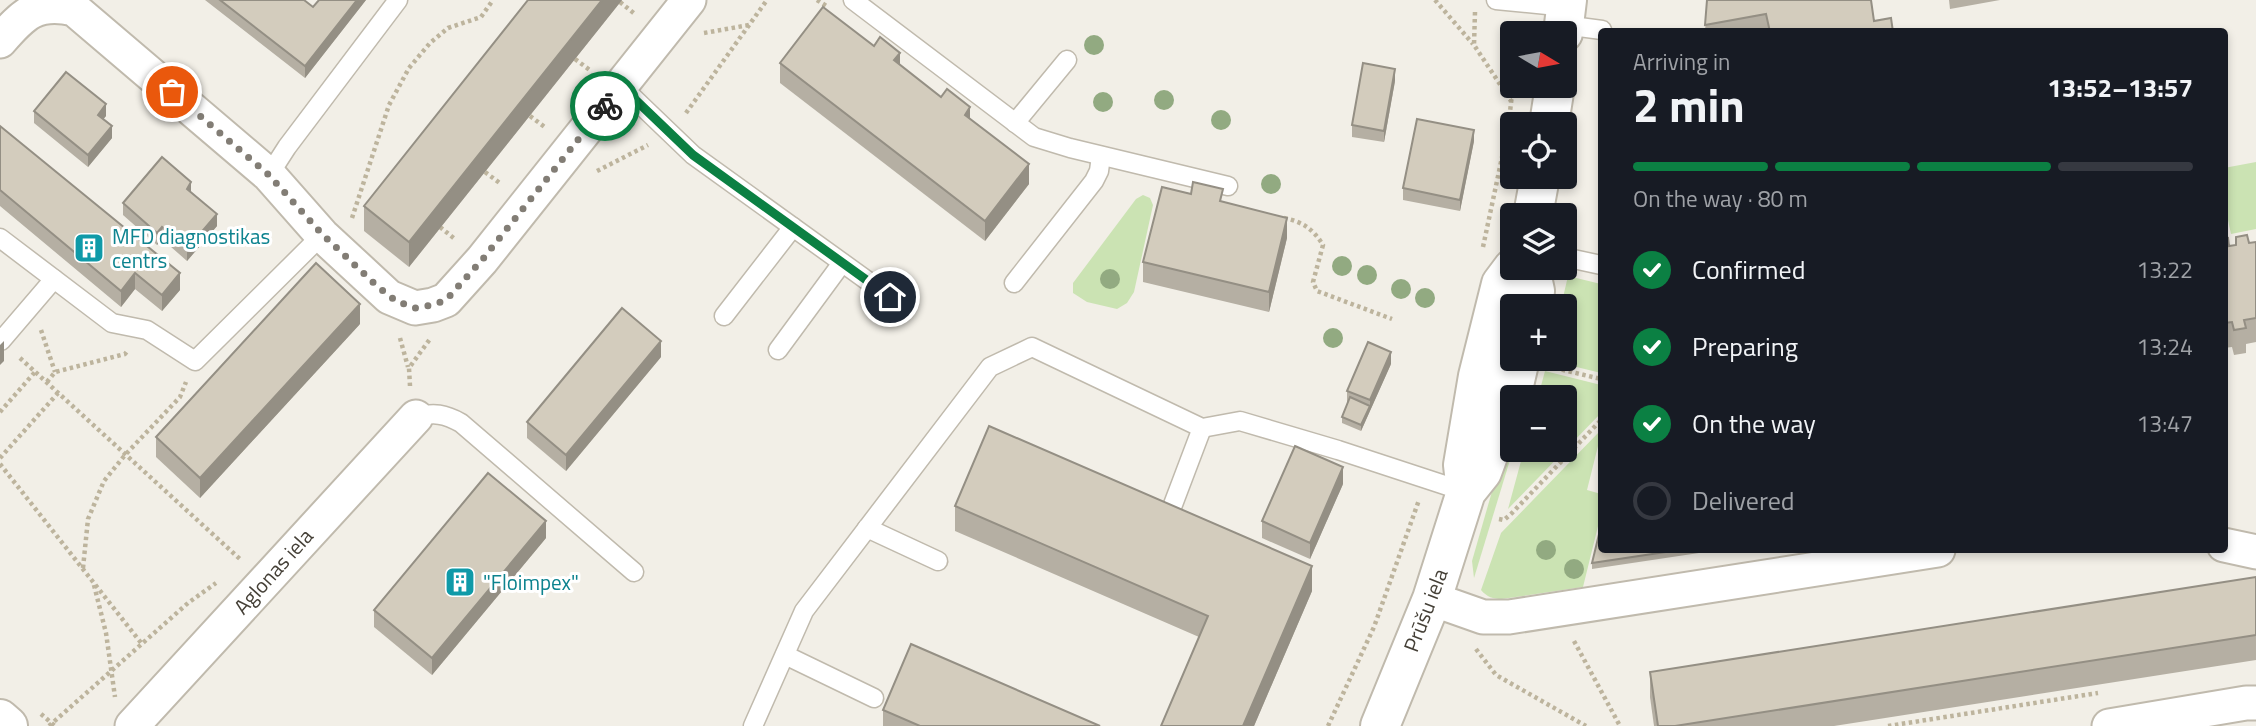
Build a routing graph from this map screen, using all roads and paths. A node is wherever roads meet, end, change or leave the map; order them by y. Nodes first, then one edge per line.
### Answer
1 (398, 0) edge
2 (493, 0) edge
3 (689, 0) edge
4 (853, 0) edge
5 (1435, 0) edge
6 (1475, 0) edge
7 (1496, 0) edge
8 (1565, 16) edge
9 (1598, 28) edge
10 (0, 41) edge
11 (1474, 45) junction
12 (1067, 60) dead end
13 (621, 86) junction
14 (1511, 102) dead end
15 (1015, 123) junction
16 (1101, 156) junction
17 (269, 175) junction
18 (1228, 186) dead end
19 (1276, 216) edge
20 (351, 220) dead end
21 (793, 227) junction
22 (322, 234) junction
23 (0, 238) edge
24 (1577, 260) edge
25 (842, 263) junction
26 (1598, 264) edge
27 (54, 279) junction
28 (1504, 280) edge
29 (1014, 284) dead end
30 (890, 297) dead end
31 (446, 300) junction
32 (32, 304) junction
33 (724, 316) dead end
34 (1391, 319) dead end
35 (147, 330) junction
36 (1, 341) edge
37 (778, 350) dead end
38 (195, 361) junction
39 (1529, 371) edge
40 (1569, 371) edge
41 (35, 372) junction
42 (55, 372) junction
43 (1598, 378) edge
44 (47, 382) junction
45 (58, 393) junction
46 (413, 403) junction
47 (0, 412) edge
48 (1598, 423) edge
49 (1202, 428) junction
50 (125, 455) junction
51 (0, 458) edge
52 (0, 464) edge
53 (1426, 481) junction
54 (1466, 492) junction
55 (1499, 519) dead end
56 (1166, 523) edge
57 (867, 528) junction
58 (2228, 546) edge
59 (2256, 552) edge
60 (1919, 553) edge
61 (938, 561) dead end
62 (238, 565) dead end
63 (83, 568) junction
64 (634, 572) dead end
65 (218, 580) dead end
66 (93, 581) junction
67 (1432, 599) junction
68 (1565, 608) junction
69 (1469, 641) dead end
70 (142, 643) junction
71 (785, 656) junction
72 (111, 671) junction
73 (2104, 692) edge
74 (874, 698) dead end
75 (2256, 703) edge
76 (0, 719) edge
77 (52, 725) edge
78 (8, 726) edge
79 (132, 726) edge
80 (753, 726) edge
81 (1328, 726) edge
82 (1380, 726) edge
83 (1586, 726) edge
84 (1620, 726) edge
85 (1888, 726) edge
86 (2109, 726) edge

1 - 17 lane
2 - 20 path
3 - 13 street
4 - 15 lane
5 - 11 path
6 - 11 path
7 - 8 lane
8 - 9 lane
10 - 17 street
11 - 14 path
12 - 15 lane
13 - 21 lane
13 - 31 street
15 - 16 lane
16 - 18 lane
16 - 29 lane
17 - 22 street
19 - 34 path
21 - 25 lane
21 - 33 lane
22 - 31 street
22 - 38 lane
23 - 27 lane
24 - 26 lane
25 - 30 lane
25 - 37 lane
27 - 32 lane
27 - 35 lane
28 - 54 street, Prūšu iela
31 - 46 path
32 - 36 lane
32 - 42 path
35 - 38 lane
35 - 42 path
36 - 41 path
38 - 50 path
39 - 54 street, Prūšu iela
40 - 43 path
41 - 44 path
41 - 47 path
42 - 44 path
44 - 45 path
45 - 50 path
45 - 51 path
46 - 64 lane
46 - 79 street, Aglonas iela
48 - 55 path
49 - 53 lane
49 - 56 lane
49 - 57 lane
50 - 62 path
50 - 63 path
52 - 63 path
53 - 54 lane
53 - 81 path
54 - 67 street, Prūšu iela
57 - 61 lane
57 - 71 lane
58 - 59 street
60 - 68 street
63 - 66 path
65 - 70 path
66 - 70 path
66 - 72 path
67 - 68 street
67 - 82 street, Prūšu iela
68 - 84 path
69 - 83 path
70 - 72 path
71 - 74 lane
71 - 80 lane
72 - 77 path
73 - 85 path
75 - 86 street
76 - 78 street

